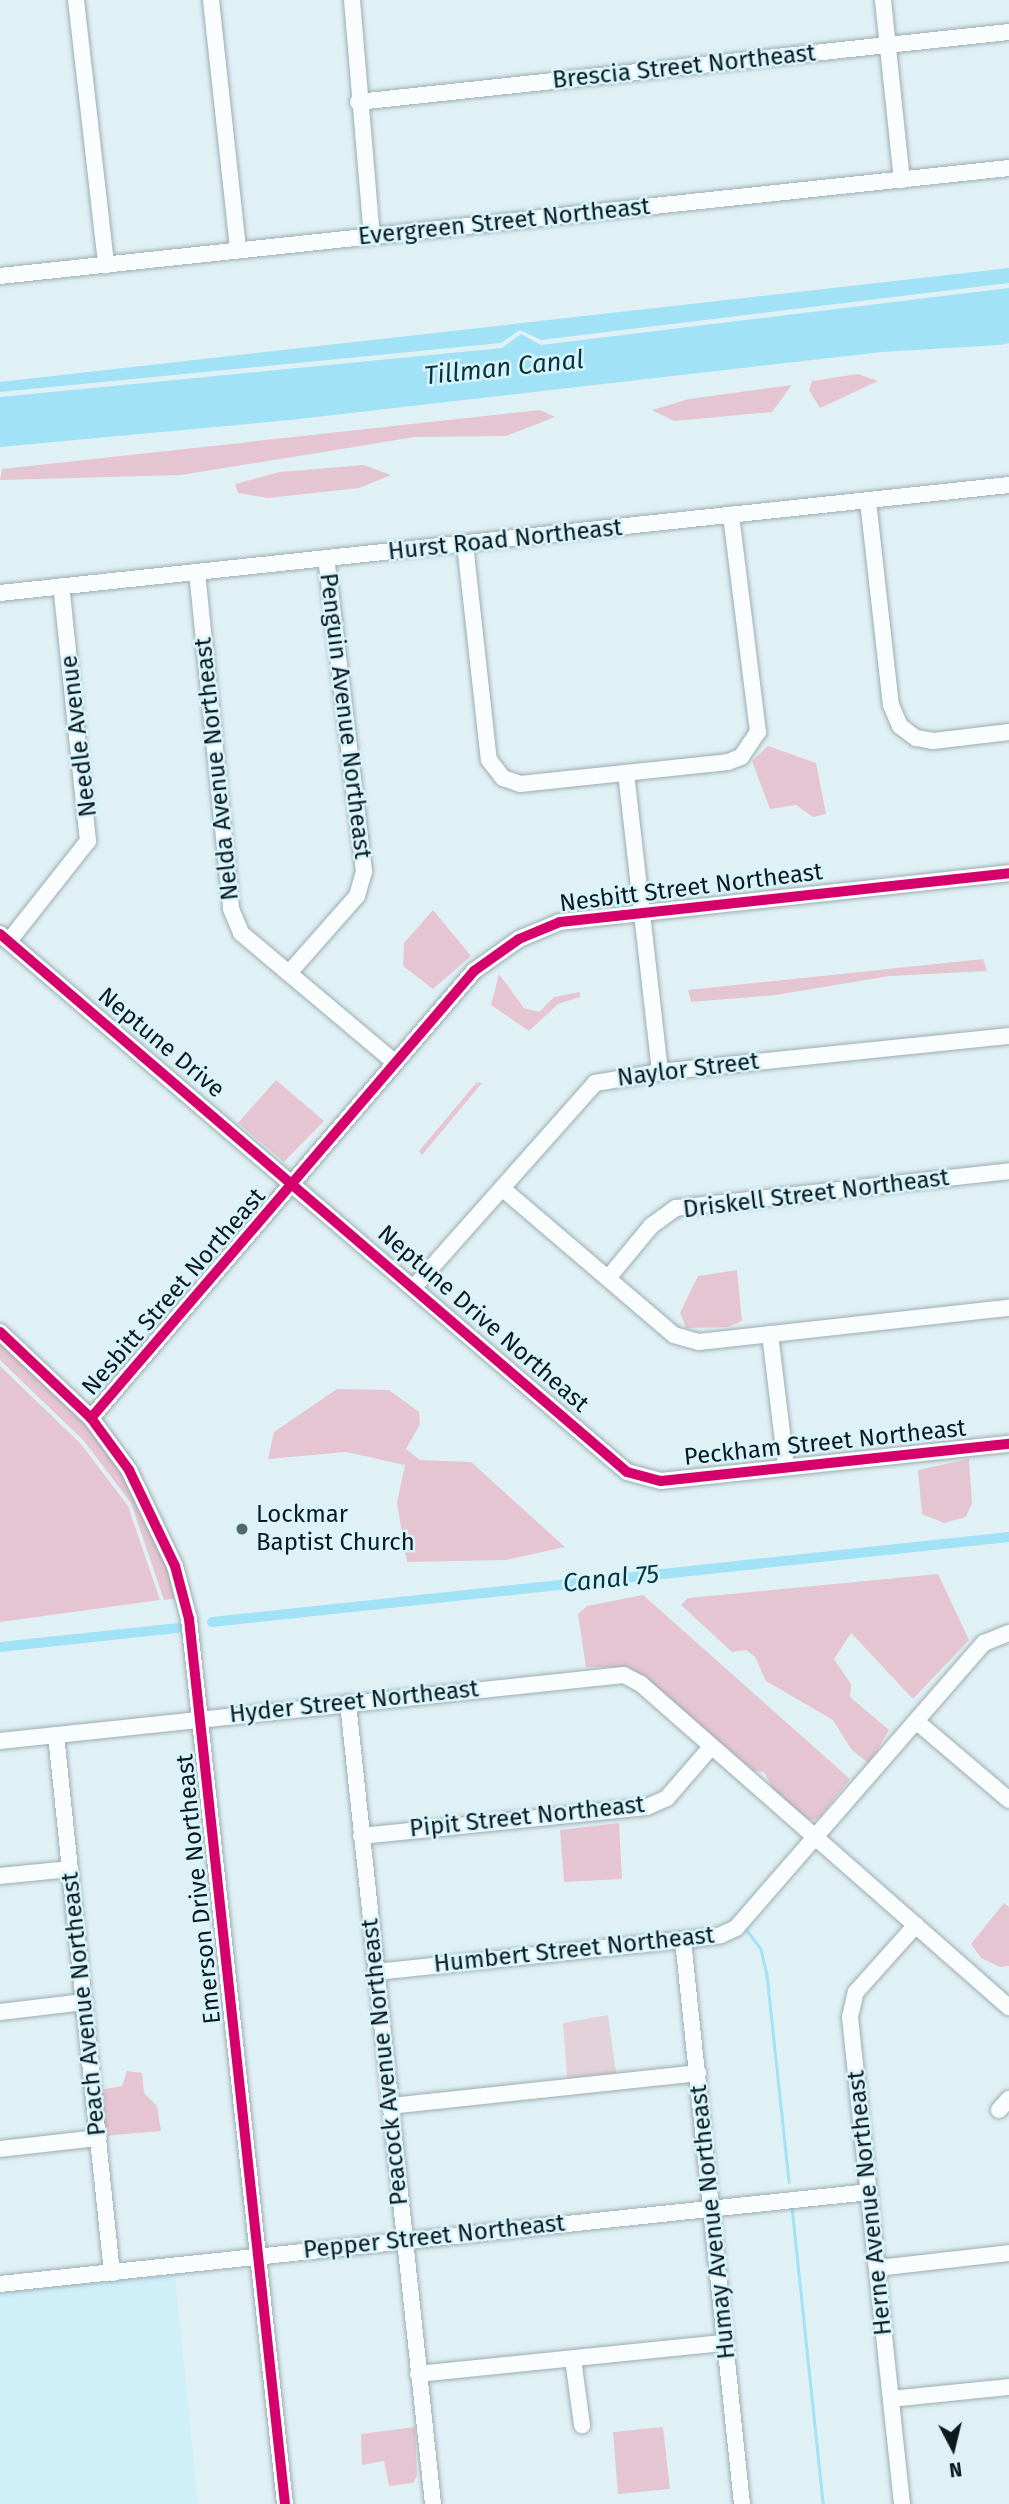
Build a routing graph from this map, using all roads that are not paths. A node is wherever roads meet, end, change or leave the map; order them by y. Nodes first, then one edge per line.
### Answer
1 (76, 0) edge
2 (211, 0) edge
3 (352, 0) edge
4 (883, 0) edge
5 (1009, 32) edge
6 (888, 45) junction
7 (358, 102) junction
8 (1009, 168) edge
9 (902, 180) junction
10 (372, 236) junction
11 (238, 249) junction
12 (106, 265) junction
13 (0, 276) edge
14 (1009, 485) edge
15 (868, 501) junction
16 (731, 515) junction
17 (465, 544) junction
18 (326, 559) junction
19 (197, 572) junction
20 (61, 586) junction
21 (0, 593) edge
22 (1009, 732) edge
23 (626, 773) junction
24 (1009, 873) edge
25 (641, 913) junction
26 (4, 937) edge
27 (289, 973) junction
28 (1009, 1036) edge
29 (394, 1062) junction
30 (660, 1072) junction
31 (1009, 1171) edge
32 (295, 1185) junction
33 (503, 1189) junction
34 (609, 1277) junction
35 (415, 1286) junction
36 (1009, 1308) edge
37 (0, 1332) edge
38 (771, 1334) junction
39 (91, 1418) junction
40 (1009, 1444) edge
41 (786, 1468) junction
42 (645, 1480) joint
43 (1009, 1633) edge
44 (348, 1703) junction
45 (202, 1719) junction
46 (916, 1721) junction
47 (56, 1735) junction
48 (0, 1741) edge
49 (711, 1747) junction
50 (1009, 1800) edge
51 (361, 1836) junction
52 (814, 1839) junction
53 (70, 1869) junction
54 (0, 1877) edge
55 (916, 1925) junction
56 (683, 1940) junction
57 (376, 1972) junction
58 (84, 2002) junction
59 (1009, 2007) edge
60 (0, 2011) edge
61 (698, 2073) junction
62 (390, 2106) junction
63 (98, 2138) junction
64 (0, 2148) edge
65 (869, 2192) junction
66 (711, 2206) junction
67 (404, 2240) junction
68 (1009, 2253) edge
69 (259, 2256) junction
70 (878, 2268) junction
71 (112, 2273) junction
72 (0, 2284) edge
73 (724, 2343) junction
74 (573, 2360) junction
75 (418, 2374) junction
76 (1009, 2387) edge
77 (891, 2399) junction
78 (582, 2425) dead end
79 (285, 2504) edge
80 (433, 2504) edge
81 (742, 2504) edge
82 (902, 2504) edge

1 - 12 street
2 - 11 street
3 - 7 street
4 - 6 street
5 - 6 street, Brescia Street Northeast
6 - 7 street, Brescia Street Northeast
6 - 9 street
7 - 10 street
8 - 9 street, Evergreen Street Northeast
9 - 10 street, Evergreen Street Northeast
10 - 11 street, Evergreen Street Northeast
11 - 12 street, Evergreen Street Northeast
12 - 13 street, Evergreen Street Northeast
14 - 15 street, Hurst Road Northeast
15 - 16 street, Hurst Road Northeast
15 - 22 street
16 - 17 street, Hurst Road Northeast
16 - 23 street
17 - 18 street, Hurst Road Northeast
17 - 23 street
18 - 19 street, Hurst Road Northeast
18 - 27 street, Penguin Avenue Northeast
19 - 20 street, Hurst Road Northeast
19 - 27 street, Nelda Avenue Northeast
20 - 21 street, Hurst Road Northeast
20 - 26 street, Needle Avenue
23 - 25 street
24 - 25 street, Nesbitt Street Northeast
25 - 29 street, Nesbitt Street Northeast
25 - 30 street
26 - 32 street, Neptune Drive
27 - 29 street, Nelda Avenue Northeast
28 - 30 street, Naylor Street
29 - 32 street, Nesbitt Street Northeast
30 - 33 street, Naylor Street
31 - 34 street, Driskell Street Northeast
32 - 35 street, Neptune Drive Northeast
32 - 39 street, Nesbitt Street Northeast
33 - 34 street
33 - 35 street, Naylor Street
34 - 38 street
35 - 42 street, Neptune Drive Northeast
36 - 38 street
37 - 39 street, Emerson Drive Northeast
38 - 41 street
39 - 45 street, Emerson Drive Northeast
40 - 41 street, Peckham Street Northeast
41 - 42 street, Peckham Street Northeast
43 - 46 street, Humbert Street Northeast
44 - 45 street, Hyder Street Northeast
44 - 49 street, Hyder Street Northeast
44 - 51 street, Peacock Avenue Northeast
45 - 47 street, Hyder Street Northeast
45 - 69 street, Emerson Drive Northeast
46 - 50 street
46 - 52 street, Humbert Street Northeast
47 - 48 street, Hyder Street Northeast
47 - 53 street, Peach Avenue Northeast
49 - 51 street, Pipit Street Northeast
49 - 52 street
51 - 57 street, Peacock Avenue Northeast
52 - 55 street
52 - 56 street, Humbert Street Northeast
53 - 54 street
53 - 58 street, Peach Avenue Northeast
55 - 59 street
55 - 65 street, Herne Avenue Northeast
56 - 57 street, Humbert Street Northeast
56 - 61 street, Humay Avenue Northeast
57 - 62 street, Peacock Avenue Northeast
58 - 60 street
58 - 63 street, Peach Avenue Northeast
61 - 62 street
61 - 66 street, Humay Avenue Northeast
62 - 67 street, Peacock Avenue Northeast
63 - 64 street
63 - 71 street, Peach Avenue Northeast
65 - 66 street, Pepper Street Northeast
65 - 70 street, Herne Avenue Northeast
66 - 67 street, Pepper Street Northeast
66 - 73 street, Humay Avenue Northeast
67 - 69 street, Pepper Street Northeast
67 - 75 street, Peacock Avenue Northeast
68 - 70 street
69 - 71 street, Pepper Street Northeast
69 - 79 street, Emerson Drive Northeast
70 - 77 street, Herne Avenue Northeast
71 - 72 street, Pepper Street Northeast
73 - 74 street
73 - 81 street, Humay Avenue Northeast
74 - 75 street
74 - 78 street
75 - 80 street, Peacock Avenue Northeast
76 - 77 street
77 - 82 street, Herne Avenue Northeast

